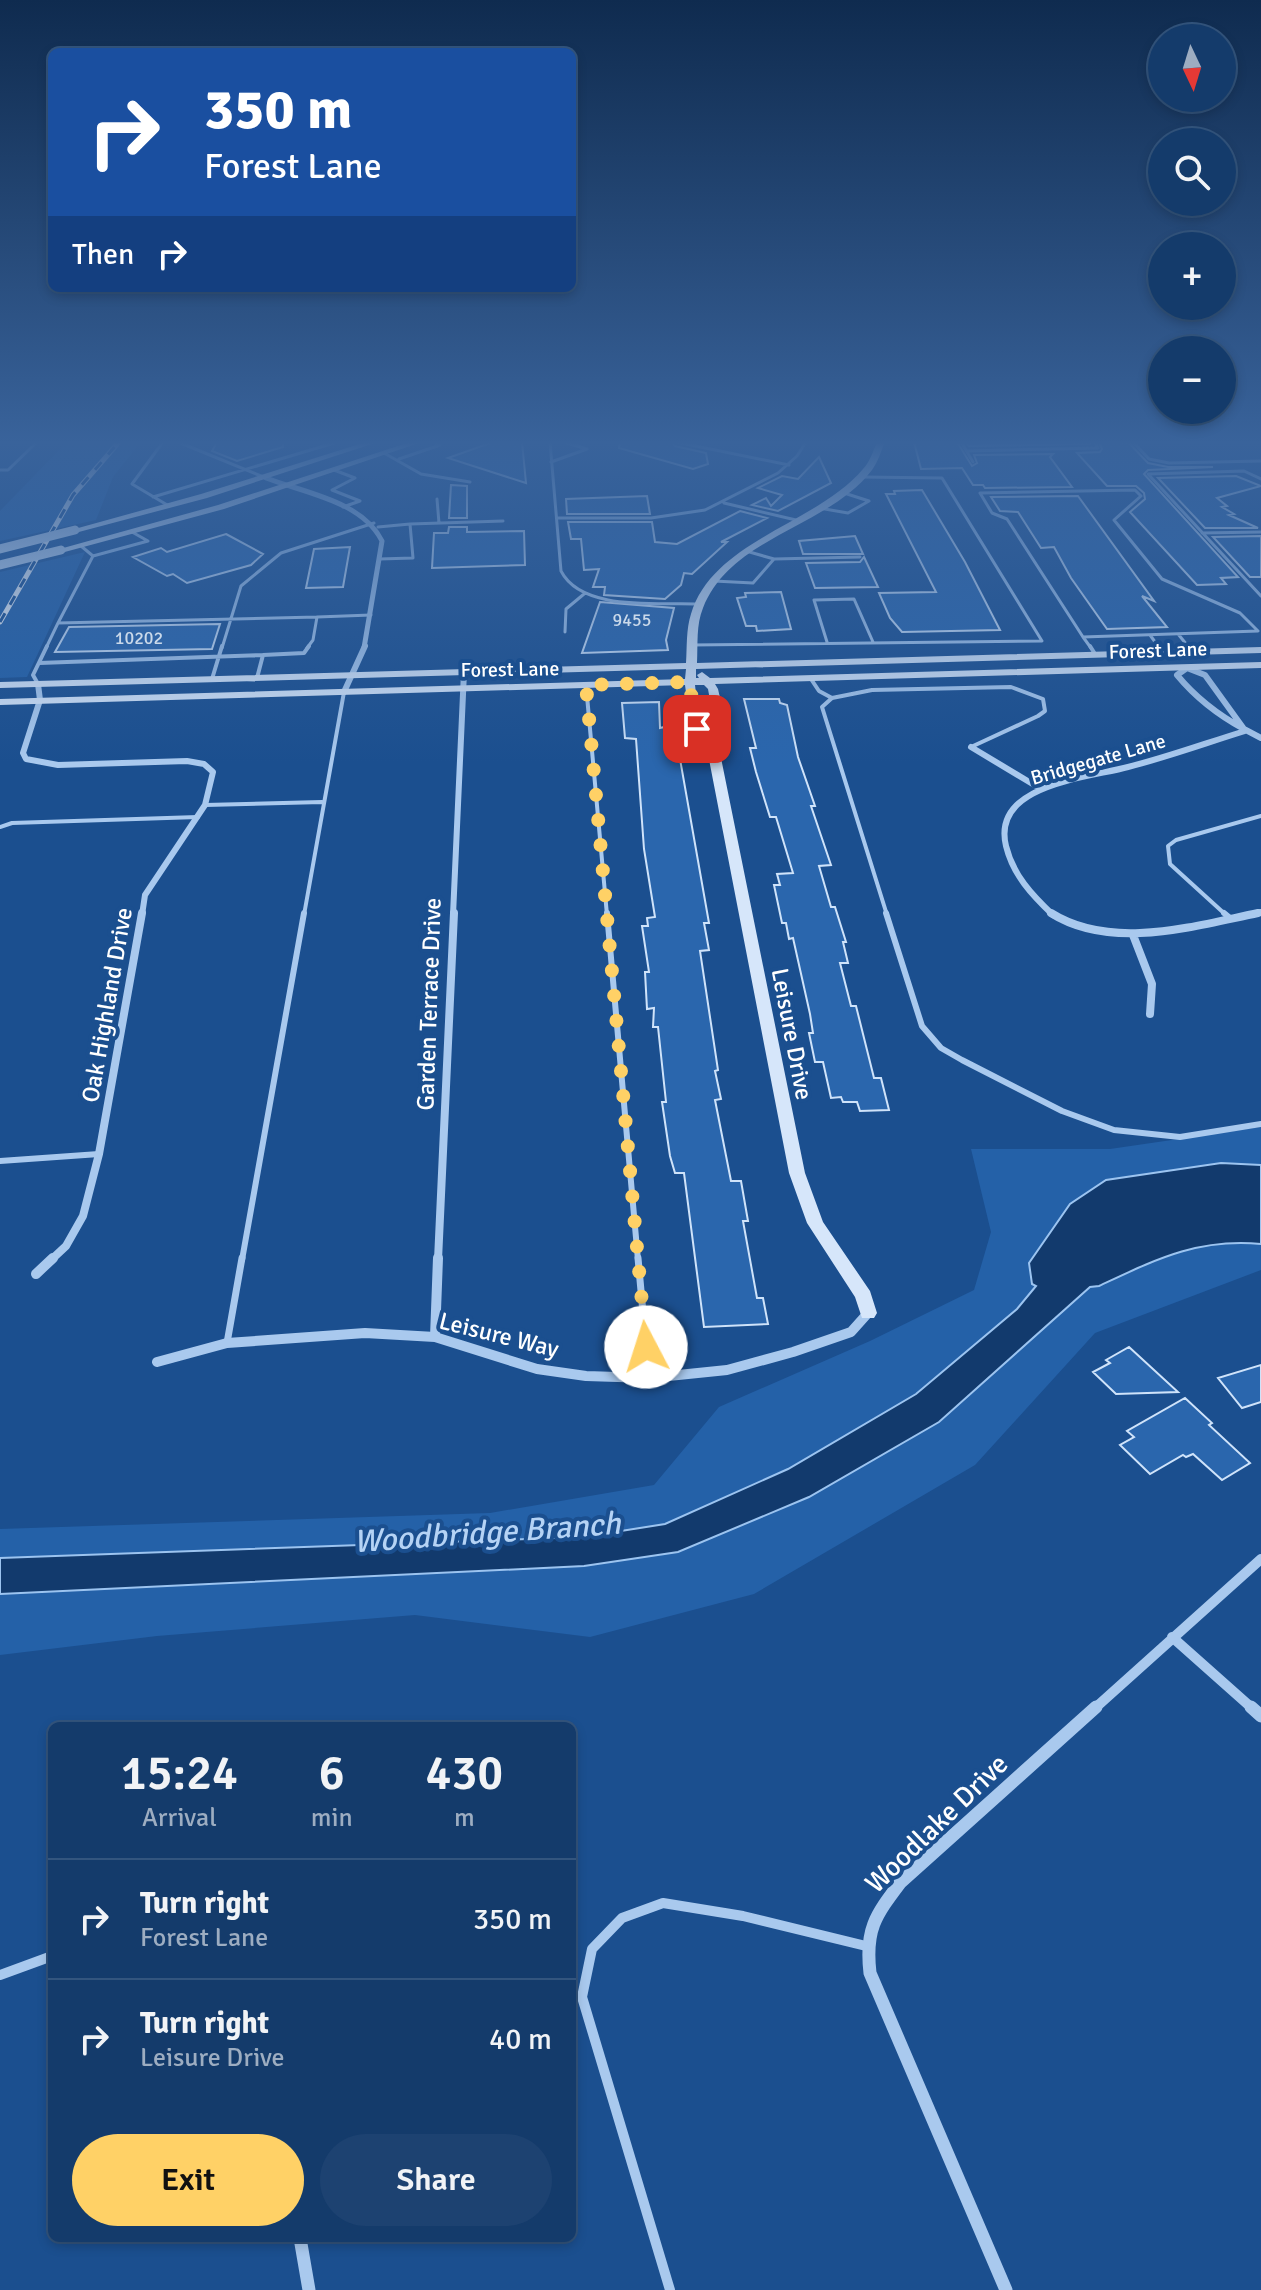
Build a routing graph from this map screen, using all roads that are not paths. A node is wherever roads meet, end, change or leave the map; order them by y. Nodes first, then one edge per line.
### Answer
1 (67, 549) edge
2 (84, 549) edge
3 (119, 549) edge
4 (291, 549) edge
5 (381, 549) edge
6 (412, 549) edge
7 (559, 549) edge
8 (749, 549) edge
9 (985, 549) edge
10 (1026, 549) edge
11 (1137, 549) edge
12 (1217, 549) edge
13 (746, 551) junction
14 (93, 556) junction
15 (860, 557) dead end
16 (379, 559) junction
17 (774, 559) junction
18 (0, 565) edge
19 (714, 581) junction
20 (584, 594) junction
21 (1261, 596) edge
22 (699, 604) junction
23 (371, 615) junction
24 (317, 617) junction
25 (229, 619) junction
26 (58, 623) junction
27 (565, 632) dead end
28 (1178, 634) junction
29 (1150, 635) junction
30 (1083, 637) junction
31 (827, 642) junction
32 (873, 642) junction
33 (690, 645) junction
34 (1261, 650) edge
35 (1178, 652) junction
36 (1095, 654) junction
37 (263, 655) junction
38 (218, 657) junction
39 (39, 663) junction
40 (1261, 665) edge
41 (692, 666) junction
42 (1187, 668) junction
43 (464, 672) junction
44 (351, 675) junction
45 (257, 678) junction
46 (212, 679) junction
47 (811, 679) junction
48 (689, 682) junction
49 (709, 682) junction
50 (38, 684) junction
51 (0, 685) edge
52 (586, 685) junction
53 (463, 688) junction
54 (344, 692) junction
55 (832, 698) junction
56 (40, 700) junction
57 (5, 701) edge
58 (1245, 731) junction
59 (1261, 738) edge
60 (971, 747) joint
61 (713, 748) junction
62 (1041, 789) junction
63 (322, 802) junction
64 (205, 805) junction
65 (1261, 816) edge
66 (198, 817) junction
67 (0, 827) edge
68 (1261, 912) edge
69 (1230, 918) junction
70 (1133, 935) junction
71 (1150, 1014) dead end
72 (1261, 1124) edge
73 (99, 1154) junction
74 (0, 1161) edge
75 (36, 1274) dead end
76 (868, 1313) joint
77 (435, 1337) junction
78 (227, 1343) junction
79 (157, 1362) dead end
80 (649, 1378) junction
81 (1261, 1559) edge
82 (1172, 1637) junction
83 (1261, 1716) edge
84 (866, 1946) junction
85 (48, 1957) edge
86 (0, 1975) edge
87 (301, 2242) edge
88 (309, 2290) edge
89 (670, 2290) edge
90 (1006, 2290) edge

1 - 18 main road, bridge
2 - 14 lane
3 - 14 lane
4 - 25 lane
5 - 16 street
6 - 16 lane
7 - 20 lane
8 - 13 main road, Leisure Drive
9 - 32 lane
10 - 30 lane
11 - 28 lane
12 - 21 lane
13 - 17 lane
13 - 19 main road, Leisure Drive
14 - 26 lane
15 - 17 lane
16 - 23 street
17 - 19 lane
19 - 22 main road, Leisure Drive
20 - 22 lane
20 - 27 lane
22 - 33 main road, Leisure Drive
23 - 24 lane
23 - 44 street
24 - 25 lane
24 - 37 lane
25 - 26 lane
25 - 38 lane
26 - 39 lane
28 - 29 lane
28 - 35 lane
29 - 30 lane
29 - 35 lane
30 - 36 lane
31 - 32 lane
31 - 32 lane
31 - 33 lane
33 - 41 main road, Leisure Drive
34 - 35 main road, Forest Lane
35 - 36 main road, Forest Lane
35 - 42 main road
36 - 41 main road, Forest Lane
37 - 38 lane
37 - 45 lane
38 - 39 lane
38 - 46 lane
39 - 50 lane
40 - 42 main road, Forest Lane
41 - 43 main road, Forest Lane
41 - 48 main road, Leisure Drive
41 - 49 main road
42 - 47 main road, Forest Lane
42 - 58 street
42 - 58 street
43 - 44 main road, Forest Lane
43 - 53 street, Garden Terrace Drive
44 - 45 main road, Forest Lane
44 - 54 street
45 - 46 main road, Forest Lane
46 - 50 main road, Forest Lane
47 - 49 main road, Forest Lane
47 - 55 lane
48 - 49 main road, Forest Lane
48 - 52 main road, Forest Lane
48 - 61 main road, Leisure Drive
49 - 61 main road, Leisure Drive
50 - 51 main road, Forest Lane
50 - 56 street, Oak Highland Drive
52 - 53 main road, Forest Lane
52 - 80 lane
53 - 54 main road, Forest Lane
53 - 77 street, Garden Terrace Drive
54 - 56 main road, Forest Lane
54 - 63 lane
55 - 60 lane
55 - 72 lane
56 - 57 main road, Forest Lane
56 - 64 street, Oak Highland Drive
58 - 59 street
58 - 62 street, Bridgegate Lane
60 - 62 street
61 - 76 main road, Leisure Drive
62 - 70 street, Bridgegate Lane
63 - 64 lane
63 - 78 lane
64 - 66 street, Oak Highland Drive
65 - 69 lane
66 - 67 lane
66 - 73 street, Oak Highland Drive
68 - 69 street, Bridgegate Lane
69 - 70 street, Bridgegate Lane
70 - 71 street
73 - 74 lane
73 - 75 street, Oak Highland Drive
76 - 80 street, Leisure Way
77 - 78 street, Leisure Way
77 - 80 street, Leisure Way
78 - 79 street, Leisure Way
81 - 82 street, Woodlake Drive
82 - 83 street
82 - 84 street, Woodlake Drive
84 - 89 lane
84 - 90 street
85 - 86 lane
87 - 88 street

